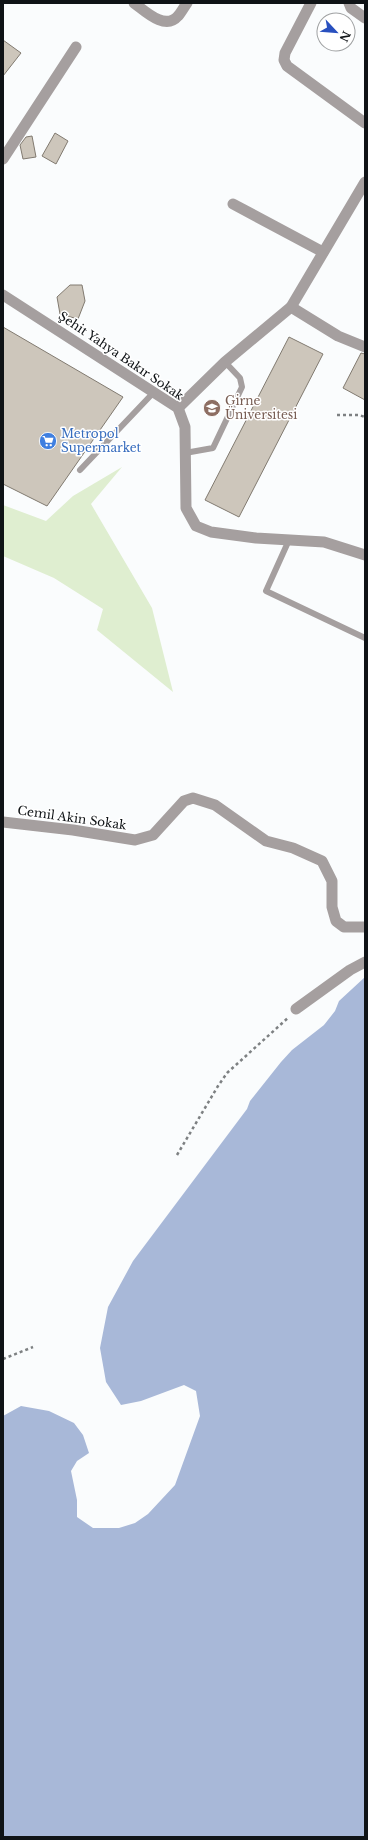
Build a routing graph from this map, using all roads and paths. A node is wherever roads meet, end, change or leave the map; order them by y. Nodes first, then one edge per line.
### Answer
1 (134, 3) edge
2 (187, 3) edge
3 (311, 3) edge
4 (350, 3) edge
5 (365, 18) edge
6 (76, 47) dead end
7 (365, 123) edge
8 (3, 159) edge
9 (365, 182) edge
10 (233, 204) dead end
11 (323, 252) junction
12 (3, 296) edge
13 (291, 307) junction
14 (365, 347) edge
15 (225, 362) junction
16 (154, 392) junction
17 (178, 408) junction
18 (337, 414) dead end
19 (365, 417) edge
20 (185, 453) junction
21 (80, 470) dead end
22 (289, 540) junction
23 (365, 556) edge
24 (365, 638) edge
25 (3, 822) edge
26 (365, 927) edge
27 (365, 962) edge
28 (296, 1009) joint
29 (177, 1155) dead end
30 (33, 1347) dead end
31 (3, 1360) edge

1 - 2 street
3 - 7 street
4 - 5 street
6 - 8 street
9 - 11 street
10 - 11 street
11 - 13 street
12 - 16 street, Şehit Yahya Bakır Sokak
13 - 14 street
13 - 15 street
15 - 17 street
15 - 20 lane
16 - 17 street, Şehit Yahya Bakır Sokak
16 - 21 lane
17 - 20 street, Şehit Yahya Bakır Sokak
18 - 19 path
20 - 22 street, Şehit Yahya Bakır Sokak
22 - 23 street, Şehit Yahya Bakır Sokak
22 - 24 lane
25 - 26 street, Cemil Akin Sokak
27 - 28 street
28 - 29 path
30 - 31 path

